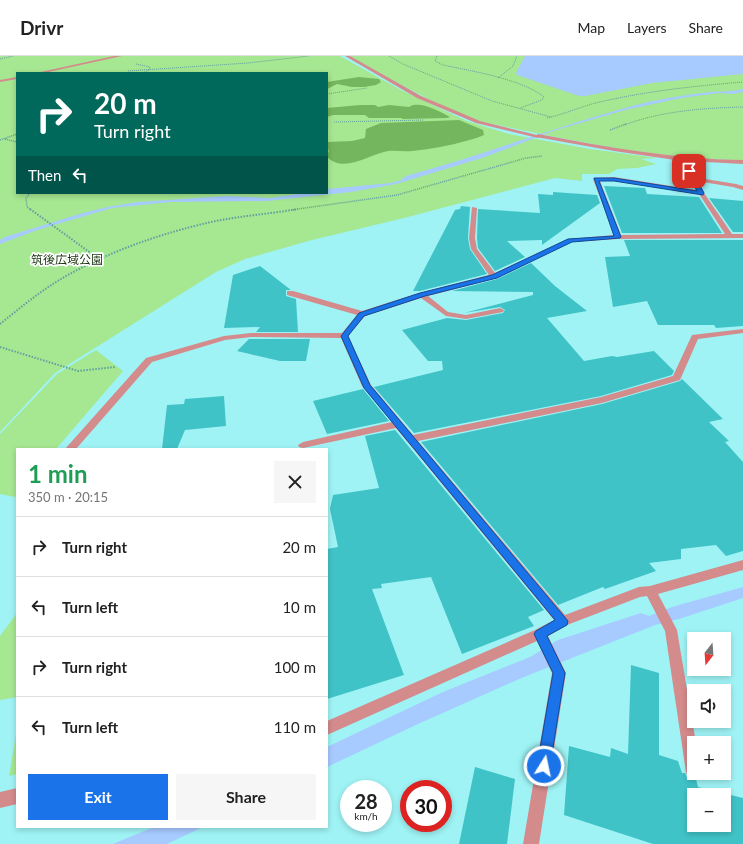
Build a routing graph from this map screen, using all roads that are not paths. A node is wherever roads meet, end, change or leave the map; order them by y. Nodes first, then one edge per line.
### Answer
1 (120, 56) edge
2 (347, 56) edge
3 (43, 72) edge
4 (16, 78) edge
5 (0, 82) edge
6 (684, 159) junction
7 (743, 162) edge
8 (693, 179) junction
9 (743, 181) edge
10 (734, 185) junction
11 (743, 188) edge
12 (702, 193) junction
13 (474, 208) dead end
14 (729, 235) junction
15 (743, 236) edge
16 (618, 237) junction
17 (494, 276) junction
18 (290, 293) dead end
19 (422, 295) junction
20 (500, 310) dead end
21 (362, 314) junction
22 (743, 331) edge
23 (344, 336) junction
24 (398, 424) junction
25 (410, 438) junction
26 (303, 445) dead end
27 (71, 448) edge
28 (743, 565) edge
29 (650, 591) junction
30 (562, 621) junction
31 (540, 634) junction
32 (328, 728) edge
33 (687, 736) edge
34 (16, 796) edge
35 (0, 800) edge
36 (531, 844) edge

1 - 3 street
2 - 6 street
4 - 5 street
6 - 7 street
6 - 8 street
8 - 10 street
8 - 12 street
9 - 10 street
10 - 11 street
12 - 14 street
12 - 16 street
13 - 17 street
14 - 15 street
14 - 16 street
16 - 17 street
17 - 19 street
18 - 21 street
19 - 20 street
19 - 21 street
21 - 23 street
22 - 25 street
23 - 24 street
23 - 27 street
24 - 25 street
24 - 26 street
25 - 30 street
28 - 29 street
29 - 30 street
29 - 33 street
30 - 31 street
31 - 32 street
31 - 36 street
34 - 35 street

